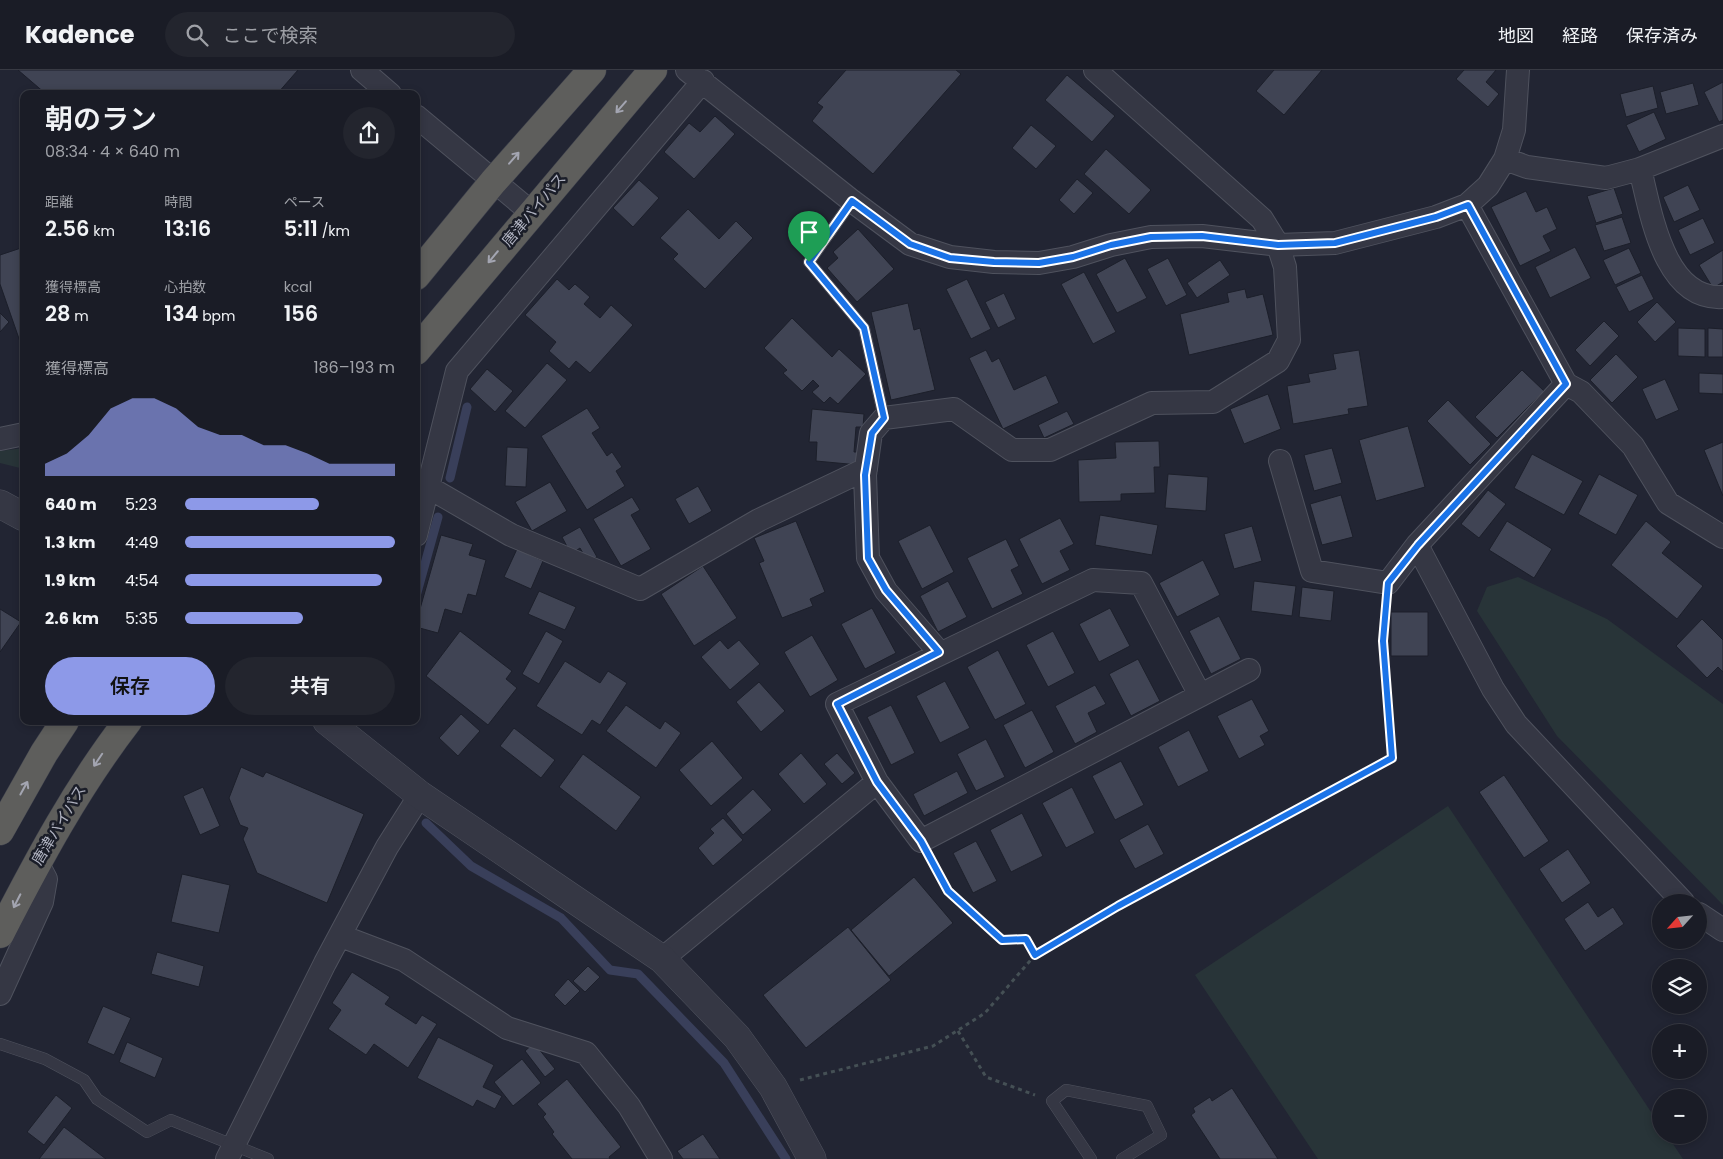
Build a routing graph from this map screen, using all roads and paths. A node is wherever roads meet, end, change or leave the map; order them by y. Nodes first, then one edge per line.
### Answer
1 (362, 70) edge
2 (592, 70) edge
3 (653, 70) edge
4 (1095, 70) edge
5 (1518, 70) edge
6 (695, 75) edge
7 (385, 90) edge
8 (420, 119) edge
9 (1723, 136) edge
10 (1505, 159) junction
11 (1640, 169) junction
12 (493, 182) junction
13 (852, 201) junction
14 (1468, 205) junction
15 (531, 212) junction
16 (442, 245) junction
17 (1278, 245) junction
18 (420, 260) edge
19 (420, 271) edge
20 (1723, 298) edge
21 (420, 346) edge
22 (1566, 384) junction
23 (884, 418) junction
24 (20, 435) edge
25 (0, 438) edge
26 (1280, 461) dead end
27 (866, 469) junction
28 (428, 487) junction
29 (0, 504) edge
30 (20, 515) edge
31 (420, 518) edge
32 (1723, 537) edge
33 (1418, 545) junction
34 (1388, 583) junction
35 (939, 652) junction
36 (1249, 670) dead end
37 (1200, 695) junction
38 (62, 725) edge
39 (125, 725) edge
40 (333, 725) edge
41 (877, 782) junction
42 (420, 794) junction
43 (0, 831) edge
44 (921, 841) junction
45 (37, 862) junction
46 (1675, 894) edge
47 (1708, 920) edge
48 (1723, 930) edge
49 (0, 934) edge
50 (341, 936) junction
51 (1035, 955) junction
52 (662, 959) junction
53 (0, 994) edge
54 (958, 1031) junction
55 (0, 1044) edge
56 (817, 1076) dead end
57 (1052, 1101) junction
58 (231, 1152) edge
59 (268, 1159) edge
60 (661, 1159) edge
61 (812, 1159) edge
62 (1091, 1159) edge
63 (1122, 1159) edge

1 - 7 street
12 -> 2 highway
3 -> 15 highway, 唐津バイパス
4 - 17 street
5 - 10 street
6 - 13 street
6 - 28 street
8 - 12 street
9 - 11 street
10 - 11 street
10 - 14 street
11 - 20 street
12 - 15 street
12 - 16 highway
13 - 17 street
13 - 23 lane
14 - 17 street
14 - 22 street
15 -> 21 highway, 唐津バイパス
16 - 18 street
16 - 19 highway
17 - 23 street
22 - 32 street
22 - 33 street
23 - 27 street
24 - 25 street
26 - 34 street
27 - 28 street
27 - 35 street
28 - 31 street
29 - 30 street
33 - 34 street
33 - 46 street
34 - 51 path
35 - 37 street
35 - 41 street
36 - 37 street
37 - 44 street
43 -> 38 highway
39 -> 45 highway, 唐津バイパス
40 - 42 street
41 - 44 street
41 - 52 street
42 - 50 street
42 - 52 street
44 - 51 path
45 -> 49 highway, 唐津バイパス
45 - 53 street
47 - 48 street
50 - 58 street
50 - 60 street
51 - 54 path
52 - 61 street
54 - 56 path
54 - 57 path
55 - 58 lane
57 - 62 lane
57 - 63 lane
58 - 59 lane

